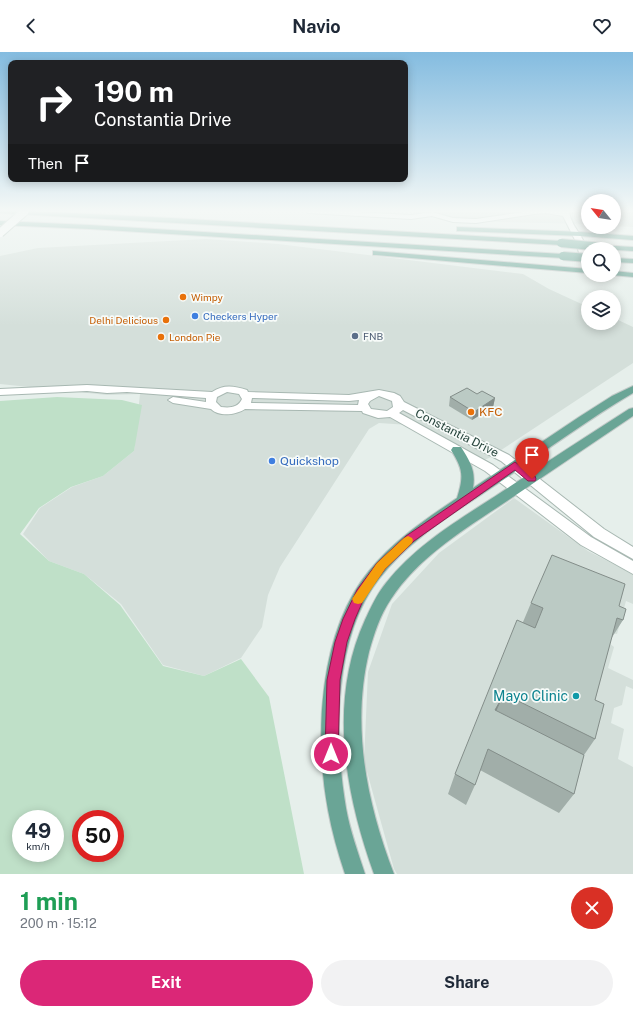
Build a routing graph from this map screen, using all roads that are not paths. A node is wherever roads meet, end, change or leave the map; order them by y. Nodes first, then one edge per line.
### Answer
1 (335, 249) edge
2 (450, 249) edge
3 (581, 257) edge
4 (621, 260) edge
5 (633, 261) edge
6 (581, 270) edge
7 (621, 274) edge
8 (633, 275) edge
9 (633, 389) edge
10 (107, 390) junction
11 (0, 392) edge
12 (214, 395) junction
13 (368, 396) junction
14 (244, 400) junction
15 (399, 404) junction
16 (213, 406) junction
17 (364, 408) junction
18 (633, 411) edge
19 (392, 414) junction
20 (457, 450) junction
21 (515, 466) junction
22 (500, 476) junction
23 (532, 479) junction
24 (518, 489) junction
25 (463, 502) junction
26 (633, 554) edge
27 (633, 568) edge
28 (355, 874) edge
29 (384, 874) edge

1 - 6 main road
2 - 3 main road, bridge
4 - 5 main road
7 - 8 main road
9 - 21 main road
10 - 11 street
10 - 12 street
10 - 16 street
12 - 14 street
12 - 16 street
13 - 14 street
13 - 15 street
13 - 17 street
14 - 16 street
14 - 17 street
15 - 19 street
15 - 21 street, Constantia Drive
17 - 19 street
18 - 23 main road
19 - 20 street, Constantia Drive
20 - 22 street, Constantia Drive
20 - 25 main road
21 - 22 main road
21 - 23 street, Constantia Drive
22 - 24 street, Constantia Drive
22 - 25 main road
23 - 24 main road
23 - 26 street, Constantia Drive
24 - 27 street, Constantia Drive
24 - 29 main road
25 - 28 main road

